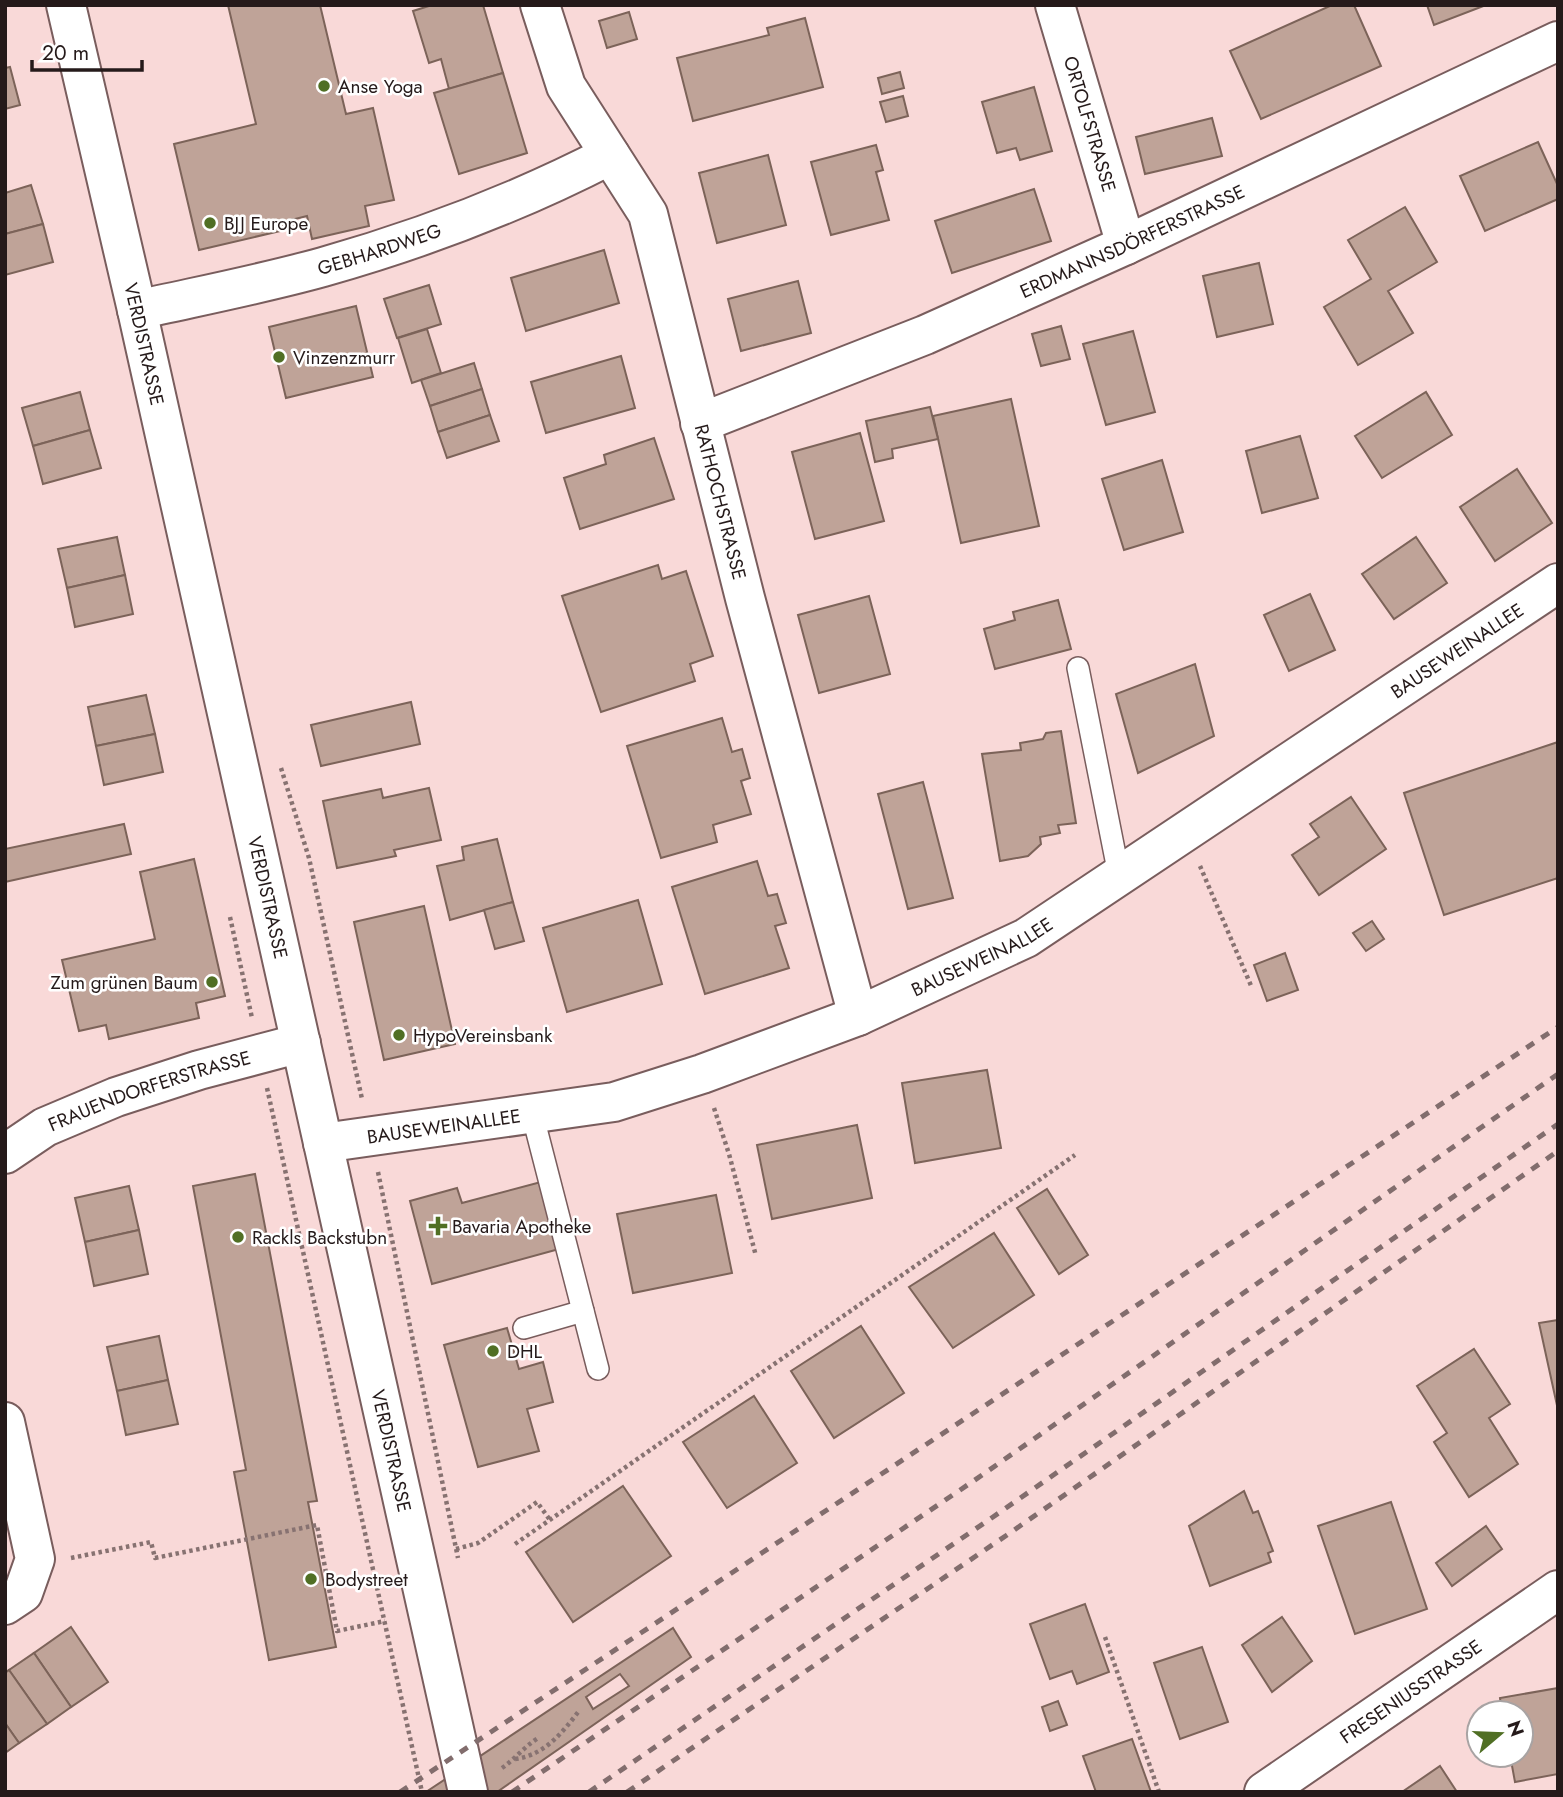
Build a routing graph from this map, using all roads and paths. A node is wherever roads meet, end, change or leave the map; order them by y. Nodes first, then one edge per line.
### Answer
1 (66, 5) edge
2 (540, 5) edge
3 (1055, 5) edge
4 (1558, 41) edge
5 (610, 155) junction
6 (1126, 245) junction
7 (137, 310) junction
8 (700, 423) junction
9 (1558, 583) edge
10 (1078, 668) dead end
11 (1197, 858) dead end
12 (1119, 875) junction
13 (1252, 988) dead end
14 (858, 1016) junction
15 (302, 1043) junction
16 (260, 1054) junction
17 (702, 1074) junction
18 (532, 1113) junction
19 (323, 1143) junction
20 (5, 1154) edge
21 (1076, 1155) dead end
22 (756, 1256) dead end
23 (583, 1311) junction
24 (524, 1328) dead end
25 (598, 1369) dead end
26 (5, 1422) edge
27 (550, 1520) junction
28 (515, 1544) dead end
29 (456, 1549) dead end
30 (33, 1565) junction
31 (1558, 1590) edge
32 (5, 1605) edge
33 (385, 1621) junction
34 (1105, 1637) dead end
35 (579, 1711) dead end
36 (538, 1738) dead end
37 (515, 1759) junction
38 (502, 1768) dead end
39 (422, 1792) edge
40 (467, 1792) edge
41 (1159, 1792) edge
42 (1265, 1792) edge

1 - 7 street, VERDISTRASSE
2 - 5 street, RATHOCHSTRASSE
3 - 6 street, ORTOLFSTRASSE
4 - 6 street, ERDMANNSDÖRFERSTRASSE
5 - 7 street, GEBHARDWEG
5 - 8 street, RATHOCHSTRASSE
6 - 8 street, ERDMANNSDÖRFERSTRASSE
7 - 15 street, VERDISTRASSE
8 - 14 street, RATHOCHSTRASSE
9 - 12 street, BAUSEWEINALLEE
10 - 12 lane
11 - 13 path
12 - 14 street, BAUSEWEINALLEE
14 - 17 street, BAUSEWEINALLEE
15 - 16 street, FRAUENDORFERSTRASSE
15 - 19 street, VERDISTRASSE
16 - 20 street, FRAUENDORFERSTRASSE
16 - 33 path
17 - 18 street, BAUSEWEINALLEE
17 - 22 path
18 - 19 street, BAUSEWEINALLEE
18 - 23 lane
19 - 40 street, VERDISTRASSE
21 - 27 path
23 - 24 lane
23 - 25 lane
26 - 30 street
27 - 28 path
27 - 29 path
30 - 32 street
30 - 33 path
31 - 42 street, FRESENIUSSTRASSE
33 - 39 path
34 - 41 path
35 - 37 path
36 - 37 path
37 - 38 path

